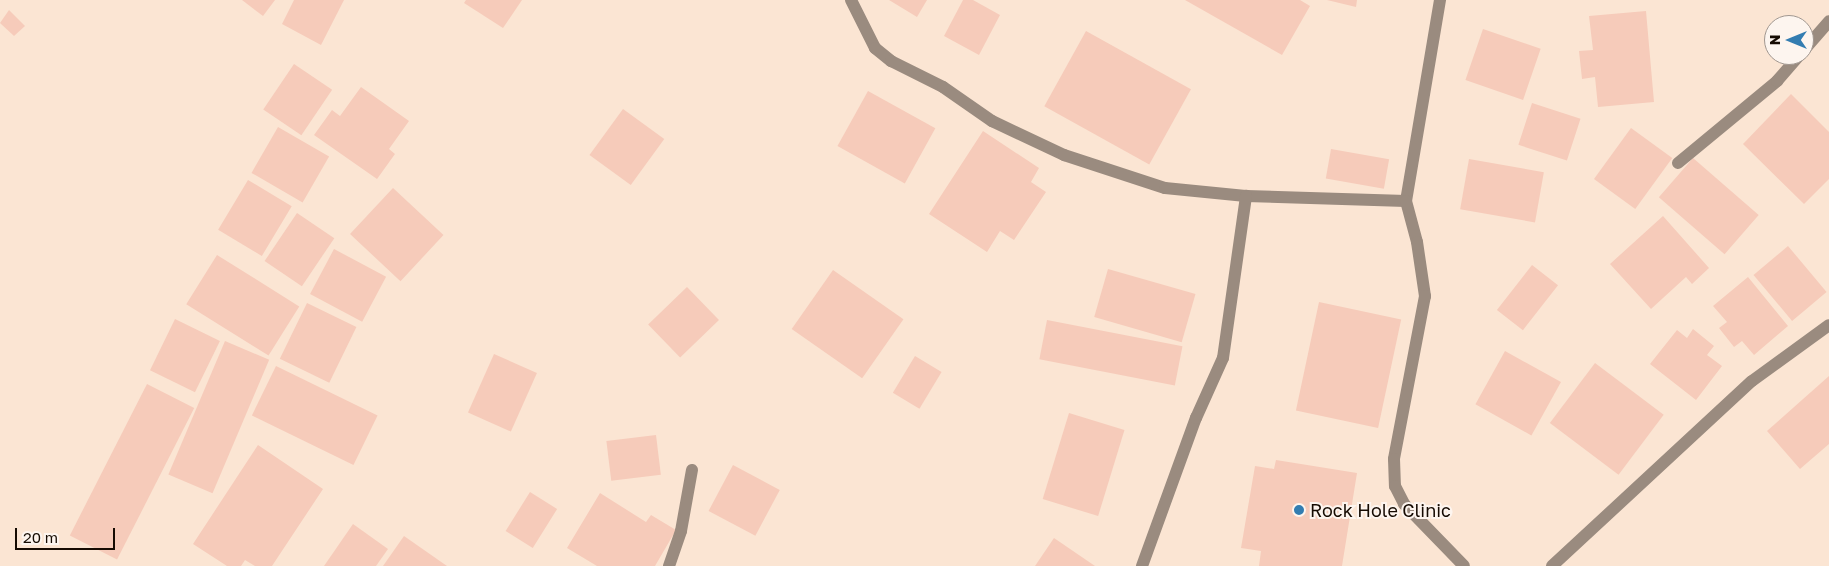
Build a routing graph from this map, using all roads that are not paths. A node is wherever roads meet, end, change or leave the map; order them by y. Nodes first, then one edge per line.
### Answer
1 (851, 0) edge
2 (1440, 0) edge
3 (1829, 21) edge
4 (1814, 38) edge
5 (1791, 65) edge
6 (1678, 162) dead end
7 (1246, 196) junction
8 (1406, 202) junction
9 (1829, 325) edge
10 (692, 470) dead end
11 (669, 566) edge
12 (1142, 566) edge
13 (1464, 566) edge
14 (1552, 566) edge

1 - 7 street
2 - 8 street
3 - 4 street
5 - 6 street
7 - 8 street
7 - 12 street
8 - 13 street
9 - 14 street
10 - 11 street

